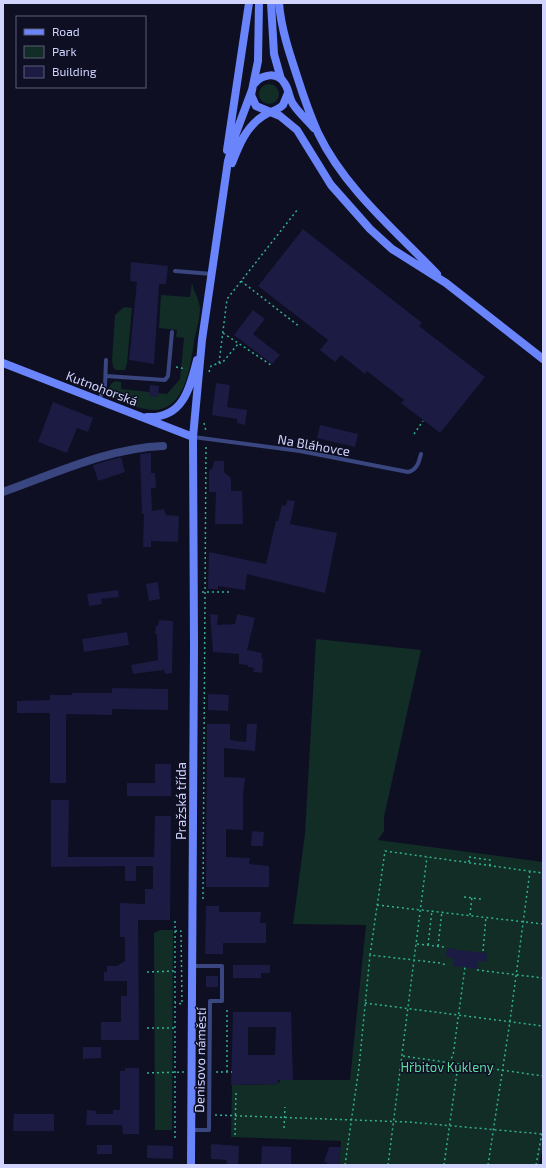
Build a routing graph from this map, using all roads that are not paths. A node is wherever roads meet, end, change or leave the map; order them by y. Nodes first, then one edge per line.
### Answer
1 (249, 3) edge
2 (259, 3) edge
3 (271, 3) edge
4 (278, 3) edge
5 (281, 79) junction
6 (253, 87) junction
7 (288, 93) junction
8 (270, 112) junction
9 (318, 133) junction
10 (226, 179) junction
11 (175, 271) dead end
12 (212, 274) junction
13 (446, 283) junction
14 (172, 332) dead end
15 (202, 340) junction
16 (543, 359) edge
17 (106, 360) dead end
18 (3, 363) edge
19 (106, 376) junction
20 (99, 400) junction
21 (136, 415) junction
22 (193, 437) junction
23 (163, 446) dead end
24 (421, 454) dead end
25 (3, 492) edge
26 (192, 966) junction
27 (192, 1130) junction
28 (191, 1165) edge

1 - 10 main road
2 - 6 main road
3 - 5 main road
4 - 9 main road
5 - 6 main road
5 - 7 main road
6 - 8 main road
6 - 10 main road
7 - 8 main road
7 - 9 main road
8 - 10 main road
8 - 13 main road
9 - 13 main road
10 - 12 main road
11 - 12 lane
12 - 15 main road
13 - 16 main road
14 - 19 lane
15 - 21 main road
15 - 22 main road, Pražská třída
17 - 19 lane
18 - 20 main road, Kutnohorská
19 - 20 lane
20 - 21 main road, Kutnohorská
21 - 22 main road, Kutnohorská
22 - 24 lane, Na Bláhovce
22 - 26 main road, Pražská třída
23 - 25 street
26 - 27 main road, Pražská třída
26 - 27 lane, Denisovo náměstí
27 - 28 main road, Pražská třída

